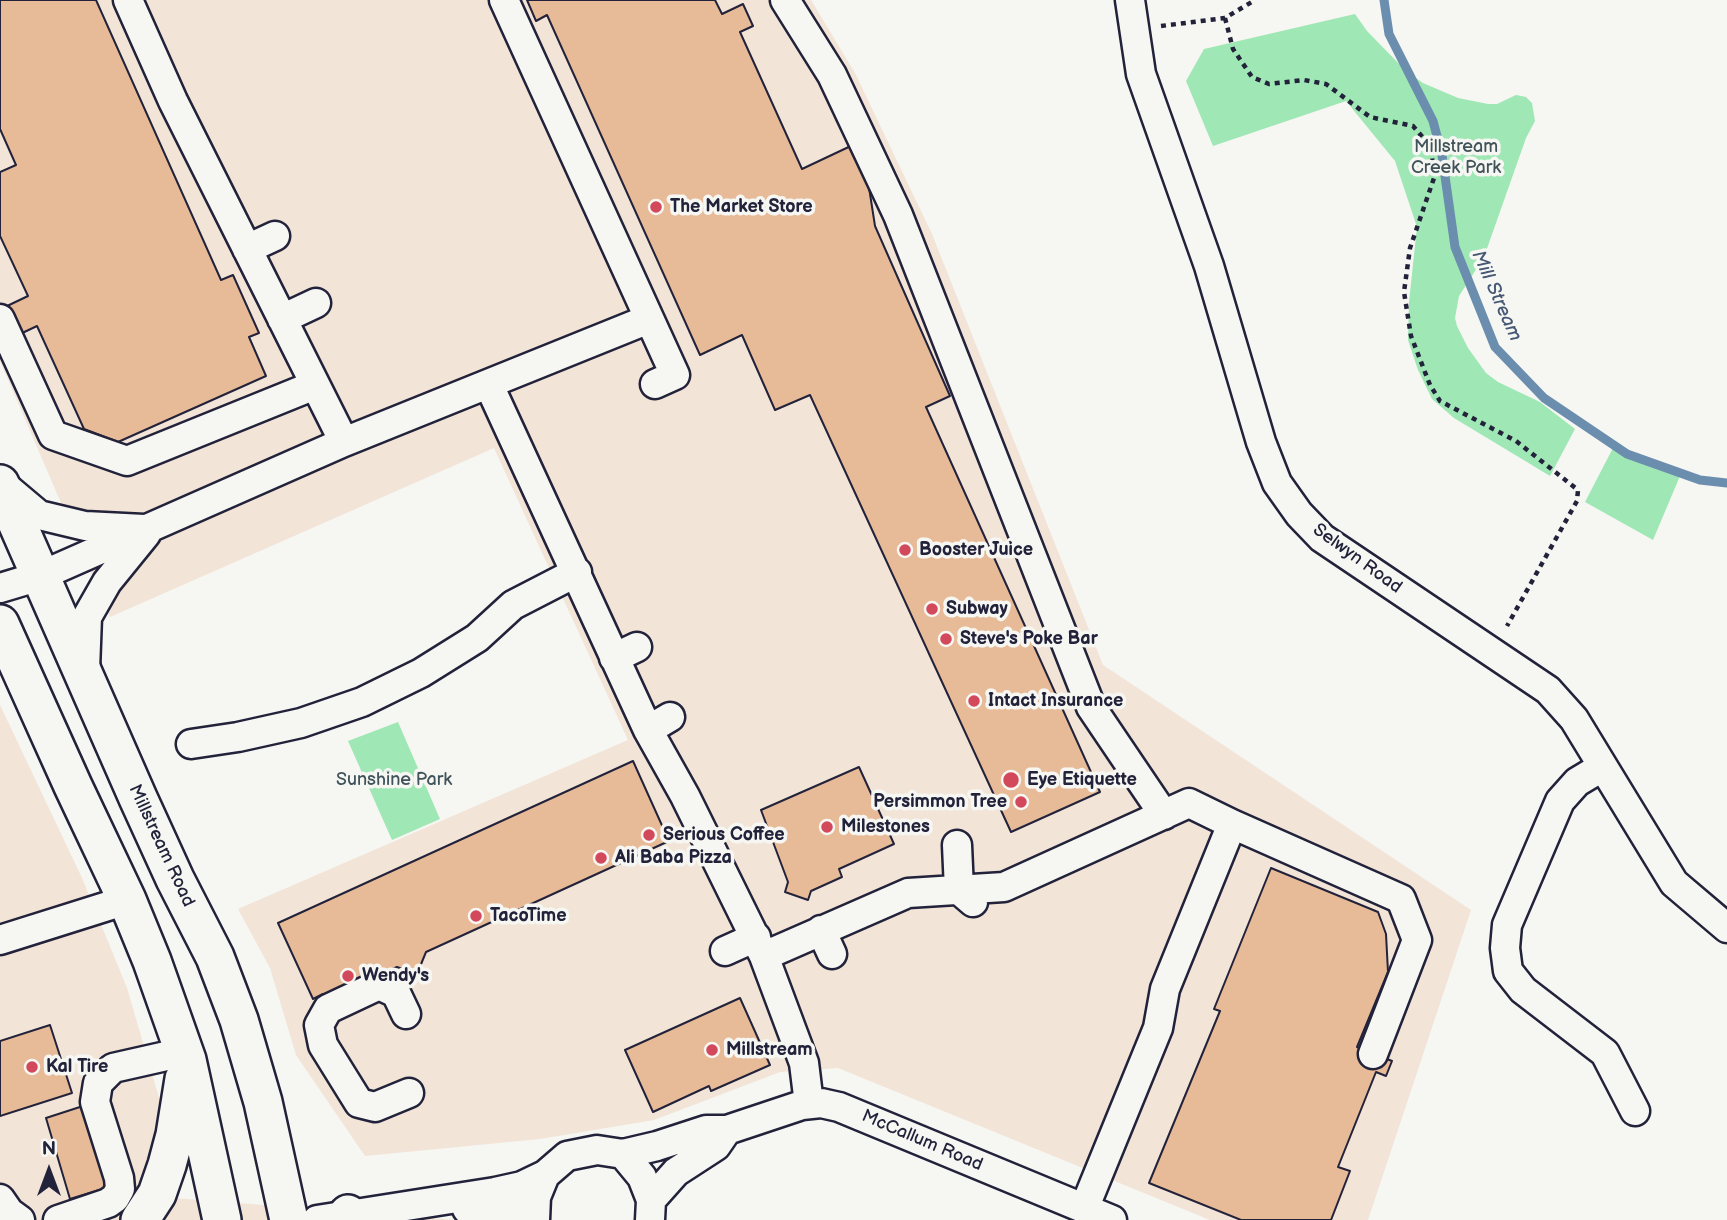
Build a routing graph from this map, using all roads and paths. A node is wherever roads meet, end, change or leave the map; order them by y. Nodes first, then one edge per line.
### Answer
1 (128, 0) edge
2 (503, 0) edge
3 (785, 0) edge
4 (1130, 0) edge
5 (1255, 0) edge
6 (1225, 18) junction
7 (1160, 26) dead end
8 (275, 236) dead end
9 (247, 249) junction
10 (316, 303) dead end
11 (0, 319) edge
12 (282, 319) junction
13 (649, 319) junction
14 (655, 384) dead end
15 (315, 385) junction
16 (489, 385) junction
17 (344, 442) junction
18 (0, 483) edge
19 (150, 529) junction
20 (40, 576) junction
21 (589, 579) junction
22 (0, 588) edge
23 (0, 624) edge
24 (1507, 626) dead end
25 (84, 676) junction
26 (191, 744) dead end
27 (1602, 767) junction
28 (1164, 815) junction
29 (1232, 824) junction
30 (957, 845) dead end
31 (966, 896) junction
32 (127, 900) junction
33 (1727, 928) edge
34 (0, 940) edge
35 (760, 947) junction
36 (725, 951) dead end
37 (406, 1014) dead end
38 (1373, 1054) dead end
39 (185, 1056) junction
40 (409, 1093) dead end
41 (809, 1104) junction
42 (1635, 1111) dead end
43 (727, 1130) junction
44 (623, 1154) junction
45 (545, 1175) junction
46 (0, 1199) edge
47 (1084, 1209) junction
48 (651, 1210) edge
49 (409, 1213) edge
50 (337, 1218) edge
51 (20, 1220) edge
52 (58, 1220) edge
53 (140, 1220) edge
54 (222, 1220) edge
55 (289, 1220) edge
56 (534, 1220) edge
57 (1112, 1220) edge

1 - 9 street
2 - 13 street
3 - 28 street
4 - 27 street, Selwyn Road
5 - 6 path
6 - 7 path
6 - 24 path
8 - 9 street
9 - 12 street
10 - 12 street
11 - 15 street
12 - 15 street
13 - 14 street
13 - 16 street
15 - 17 street
16 - 17 street
16 - 21 street
17 - 19 street
18 - 19 street
18 - 20 main road, Millstream Road
19 - 20 street
19 - 25 street
20 - 22 street
20 - 25 main road, Millstream Road
21 - 26 street
21 - 35 street
23 - 32 main road
25 - 55 main road, Millstream Road
27 - 33 street, Selwyn Road
27 - 42 street
28 - 29 street
28 - 31 street
29 - 38 street
29 - 47 street
30 - 31 street
31 - 35 street
32 - 34 street
32 - 39 main road
35 - 36 street
35 - 41 street
37 - 40 street
39 - 52 street
39 - 53 main road
39 - 54 main road
41 - 43 street, McCallum Road
41 - 47 street, McCallum Road
43 - 44 street, McCallum Road
43 - 48 street, McCallum Road
44 - 45 street, McCallum Road
44 - 48 street
45 - 49 street
45 - 56 street
46 - 51 street
47 - 57 street, McCallum Road
49 - 50 street
49 - 56 street

